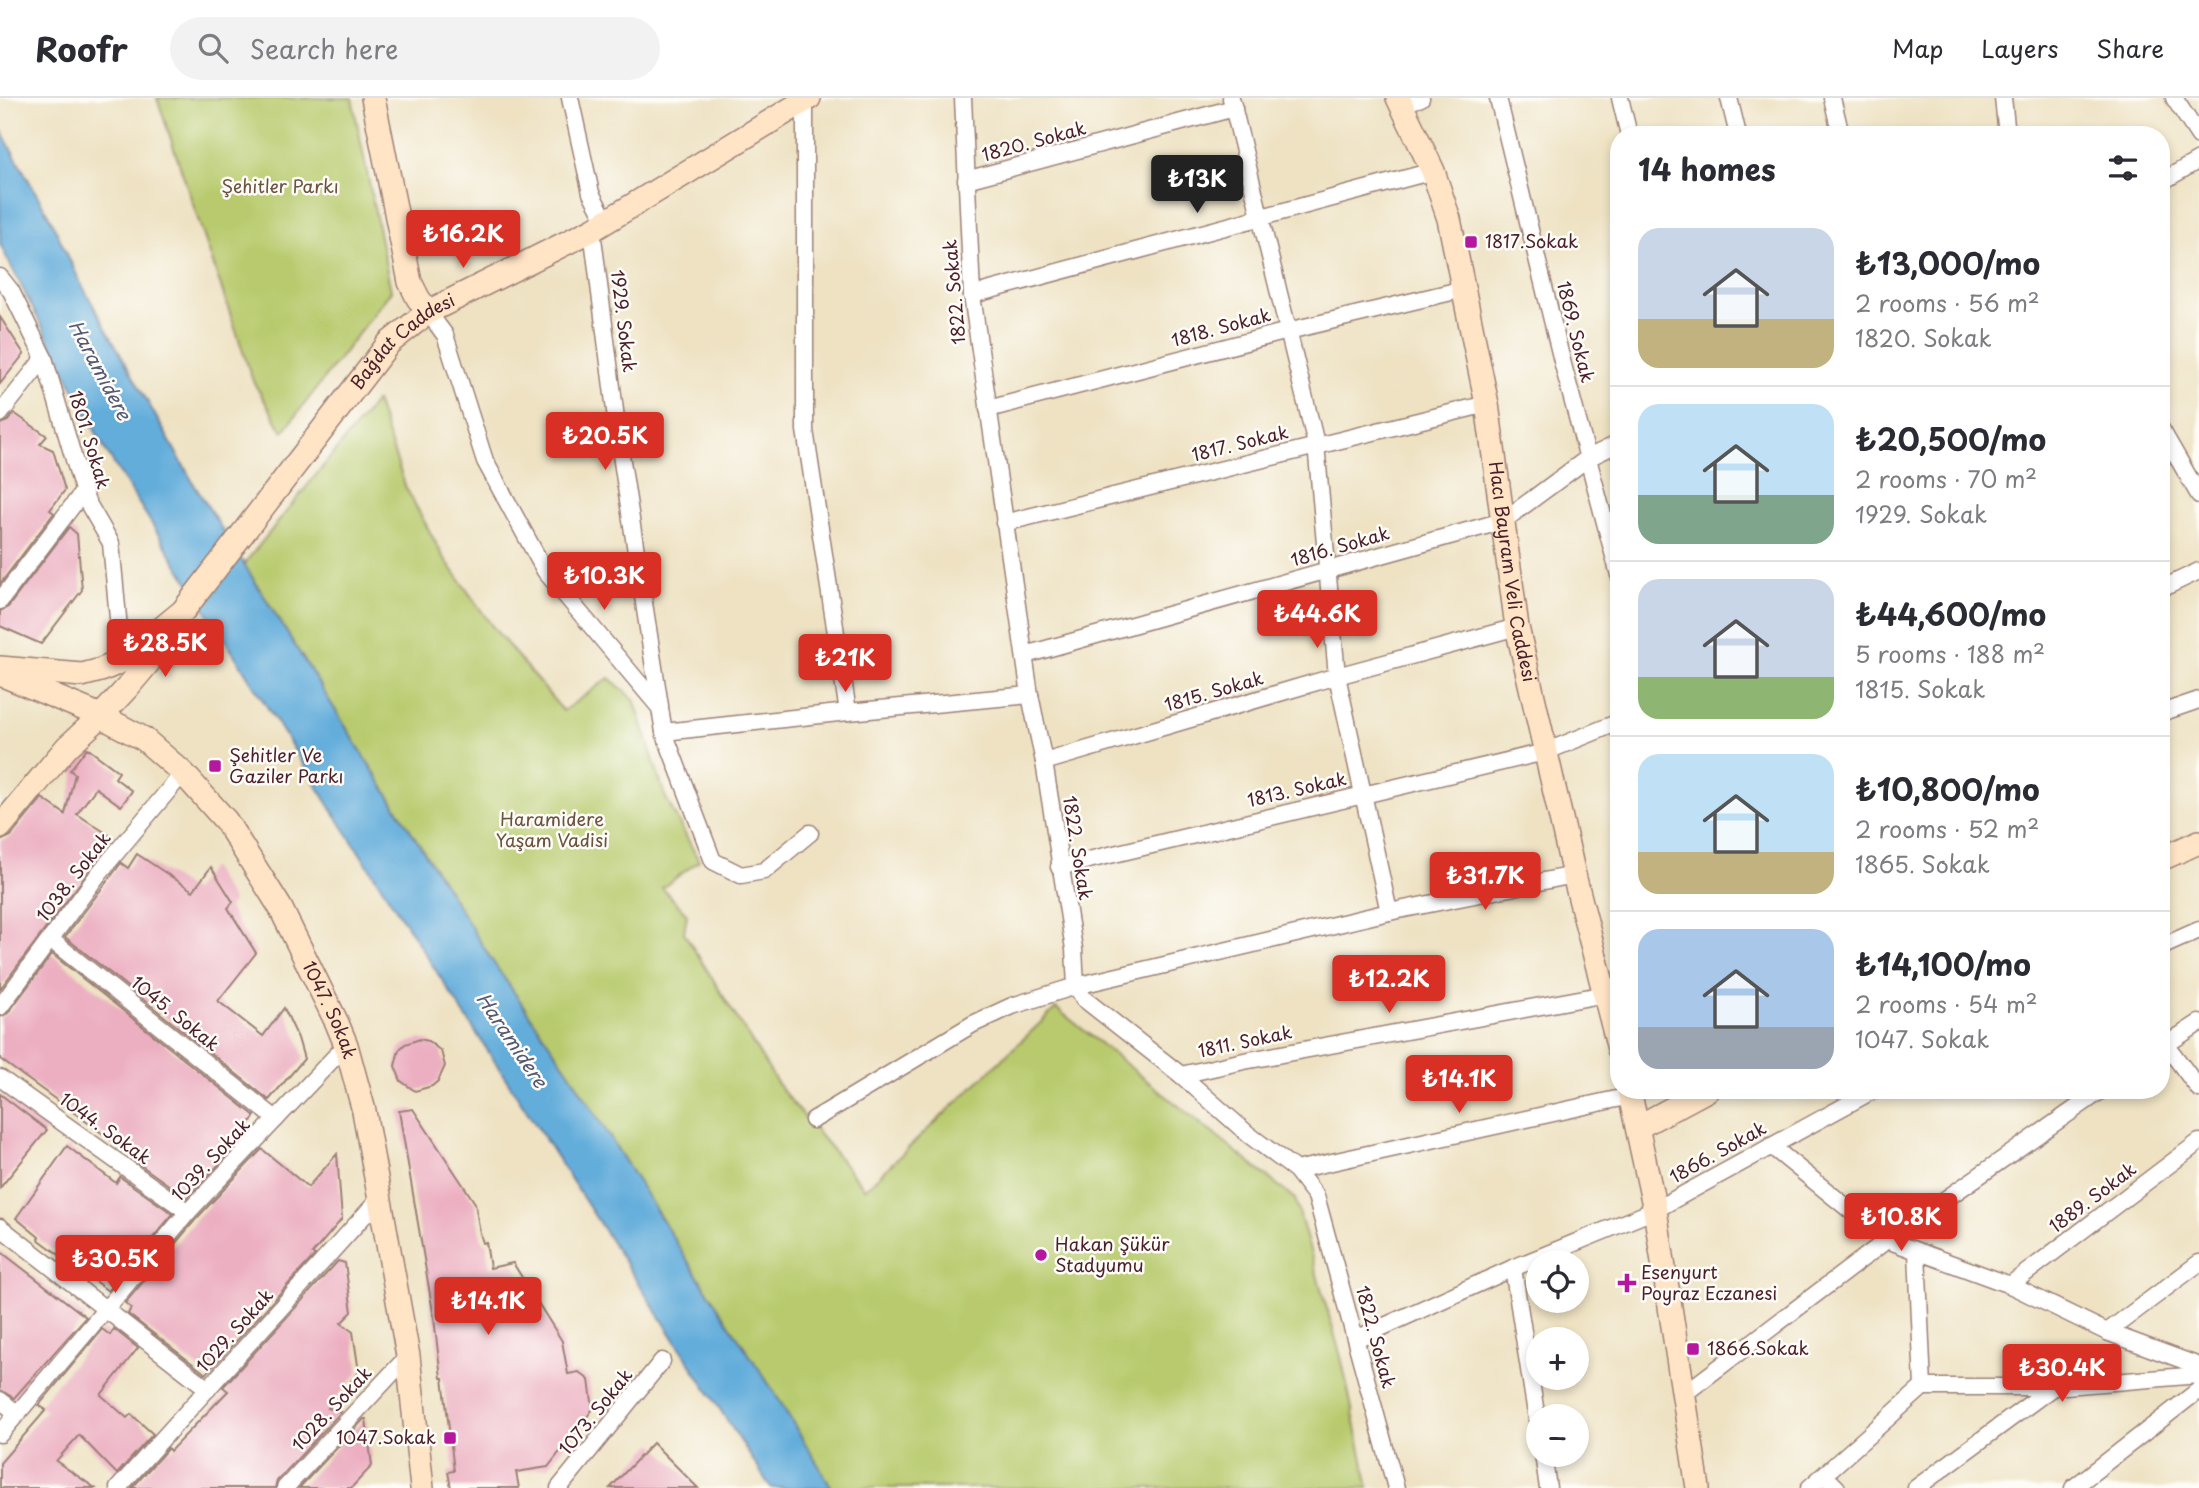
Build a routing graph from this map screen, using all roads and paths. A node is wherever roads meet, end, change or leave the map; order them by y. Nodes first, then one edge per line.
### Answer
1 (373, 98) edge
2 (570, 98) edge
3 (963, 98) edge
4 (1498, 98) edge
5 (1620, 98) edge
6 (1729, 98) edge
7 (1832, 98) edge
8 (2003, 98) edge
9 (2174, 98) edge
10 (807, 99) edge
11 (1407, 100) edge
12 (1232, 103) edge
13 (1627, 126) edge
14 (1736, 126) edge
15 (1839, 126) edge
16 (2006, 126) edge
17 (2199, 136) edge
18 (2199, 160) edge
19 (1433, 171) junction
20 (2170, 177) edge
21 (966, 180) junction
22 (1260, 216) junction
23 (599, 226) junction
24 (0, 276) edge
25 (1464, 289) junction
26 (972, 295) junction
27 (428, 312) junction
28 (1288, 331) junction
29 (44, 358) junction
30 (1487, 404) junction
31 (988, 409) junction
32 (0, 414) edge
33 (1316, 444) junction
34 (1610, 447) edge
35 (1588, 458) junction
36 (2170, 459) edge
37 (83, 492) junction
38 (2199, 495) edge
39 (1503, 521) junction
40 (1004, 523) junction
41 (1610, 541) edge
42 (1327, 570) junction
43 (2199, 571) edge
44 (2170, 585) edge
45 (0, 601) edge
46 (183, 611) junction
47 (1517, 627) junction
48 (1025, 655) junction
49 (122, 661) junction
50 (0, 671) edge
51 (1337, 676) junction
52 (1030, 695) junction
53 (2199, 700) edge
54 (660, 708) junction
55 (2170, 710) edge
56 (848, 712) junction
57 (101, 716) junction
58 (1610, 726) edge
59 (664, 732) junction
60 (1545, 752) junction
61 (1044, 762) junction
62 (183, 774) junction
63 (1364, 794) junction
64 (0, 827) edge
65 (810, 833) dead end
66 (2199, 842) edge
67 (2170, 855) edge
68 (1059, 867) junction
69 (1574, 876) junction
70 (1389, 912) junction
71 (2199, 930) edge
72 (50, 939) junction
73 (2170, 943) edge
74 (1076, 986) junction
75 (1606, 994) junction
76 (0, 1007) edge
77 (1610, 1011) edge
78 (2199, 1023) edge
79 (2170, 1040) edge
80 (346, 1045) junction
81 (2170, 1053) edge
82 (1181, 1075) junction
83 (0, 1078) edge
84 (2199, 1088) edge
85 (1610, 1097) edge
86 (1631, 1099) edge
87 (1690, 1099) edge
88 (1857, 1099) edge
89 (2089, 1099) edge
90 (276, 1119) junction
91 (813, 1120) dead end
92 (1638, 1127) junction
93 (2199, 1142) edge
94 (1770, 1146) junction
95 (1296, 1170) junction
96 (380, 1198) junction
97 (1655, 1210) junction
98 (188, 1212) junction
99 (0, 1227) edge
100 (1887, 1240) junction
101 (1917, 1252) junction
102 (2199, 1263) edge
103 (1513, 1268) junction
104 (2010, 1285) junction
105 (104, 1310) junction
106 (2107, 1332) junction
107 (1356, 1339) junction
108 (408, 1356) junction
109 (662, 1360) dead end
110 (2199, 1366) edge
111 (2199, 1375) edge
112 (1923, 1387) junction
113 (2053, 1387) junction
114 (208, 1390) junction
115 (2199, 1390) edge
116 (1684, 1394) junction
117 (0, 1400) edge
118 (1535, 1404) edge
119 (18, 1414) junction
120 (0, 1434) edge
121 (1545, 1467) edge
122 (1824, 1475) junction
123 (118, 1488) edge
124 (285, 1488) edge
125 (422, 1488) edge
126 (559, 1488) edge
127 (1396, 1488) edge
128 (1548, 1488) edge
129 (1698, 1488) edge
130 (1809, 1488) edge
131 (1838, 1488) edge
132 (1916, 1488) edge
133 (2073, 1488) edge

1 - 27 main road
2 - 23 street, 1929. Sokak
3 - 21 street, 1822. Sokak
4 - 35 street, 1869. Sokak
5 - 13 street
6 - 14 street
7 - 15 street
8 - 16 street
9 - 17 street
10 - 23 main road, Bağdat Caddesi
10 - 56 street
11 - 19 main road, Hacı Bayram Veli Caddesi
12 - 21 street, 1820. Sokak
12 - 22 street
18 - 20 street
19 - 22 street
19 - 25 main road, Hacı Bayram Veli Caddesi
21 - 26 street, 1822. Sokak
22 - 26 street
22 - 28 street
23 - 27 main road, Bağdat Caddesi
23 - 54 street, 1929. Sokak
24 - 29 street, 1801. Sokak
25 - 28 street, 1818. Sokak
25 - 30 main road, Hacı Bayram Veli Caddesi
26 - 31 street, 1822. Sokak
27 - 46 main road, Bağdat Caddesi
27 - 54 street
28 - 31 street, 1818. Sokak
28 - 33 street
29 - 32 street
29 - 37 street, 1801. Sokak
30 - 33 street, 1817. Sokak
30 - 39 main road, Hacı Bayram Veli Caddesi
31 - 40 street, 1822. Sokak
33 - 40 street, 1817. Sokak
33 - 42 street
34 - 35 street
35 - 39 street
35 - 41 street, 1869. Sokak
36 - 38 street
37 - 45 street
37 - 49 street, 1801. Sokak
39 - 42 street, 1816. Sokak
39 - 47 main road, Hacı Bayram Veli Caddesi
40 - 48 street, 1822. Sokak
42 - 48 street, 1816. Sokak
42 - 51 street
43 - 44 street
46 - 49 main road
46 - 57 main road
47 - 51 street, 1815. Sokak
47 - 60 main road, Hacı Bayram Veli Caddesi
48 - 52 street, 1822. Sokak
49 - 50 main road
50 - 57 main road, 1047. Sokak
51 - 61 street, 1815. Sokak
51 - 63 street
52 - 56 street
52 - 61 street, 1822. Sokak
53 - 55 street
54 - 59 street, 1929. Sokak
56 - 59 street
57 - 62 main road, 1047. Sokak
57 - 64 main road
58 - 60 street, 1813. Sokak
59 - 65 street, 1929. Sokak
60 - 63 street, 1813. Sokak
60 - 69 main road, Hacı Bayram Veli Caddesi
61 - 68 street, 1822. Sokak
62 - 72 street, 1038. Sokak
62 - 80 main road, 1047. Sokak
63 - 68 street, 1813. Sokak
63 - 70 street
66 - 67 main road
68 - 74 street, 1822. Sokak
69 - 70 street
69 - 75 main road, Hacı Bayram Veli Caddesi
70 - 74 street
71 - 73 street
72 - 76 street, 1038. Sokak
72 - 90 street, 1045. Sokak
74 - 82 street, 1822. Sokak
74 - 91 street
75 - 77 main road, Hacı Bayram Veli Caddesi
75 - 82 street, 1811. Sokak
78 - 79 street
80 - 90 street, 1039. Sokak
80 - 96 main road, 1047. Sokak
81 - 84 street
82 - 95 street, 1822. Sokak
83 - 98 street, 1044. Sokak
85 - 95 street
86 - 92 main road
87 - 92 main road
88 - 94 street, 1866. Sokak
89 - 100 street
90 - 98 street, 1039. Sokak
92 - 97 main road
93 - 104 street, 1889. Sokak
94 - 97 street, 1866. Sokak
94 - 100 street
95 - 107 street, 1822. Sokak
96 - 108 main road, 1047. Sokak
96 - 114 street, 1029. Sokak
97 - 103 street, 1866. Sokak
97 - 116 main road
98 - 105 street, 1039. Sokak
99 - 105 street
100 - 101 street
100 - 116 street
101 - 104 street
101 - 112 street
102 - 106 street
103 - 107 street, 1866. Sokak
103 - 118 street
104 - 106 street
105 - 114 street
105 - 119 street, 1039. Sokak
106 - 110 street
107 - 127 street, 1822. Sokak
108 - 124 street, 1028. Sokak
108 - 125 main road, 1047. Sokak
109 - 126 street, 1073. Sokak
111 - 113 street
112 - 113 street
112 - 122 street
113 - 132 street
114 - 123 street, 1029. Sokak
115 - 133 street
116 - 129 main road
117 - 119 street
119 - 120 street, 1039. Sokak
121 - 128 street
122 - 130 street
122 - 131 street

